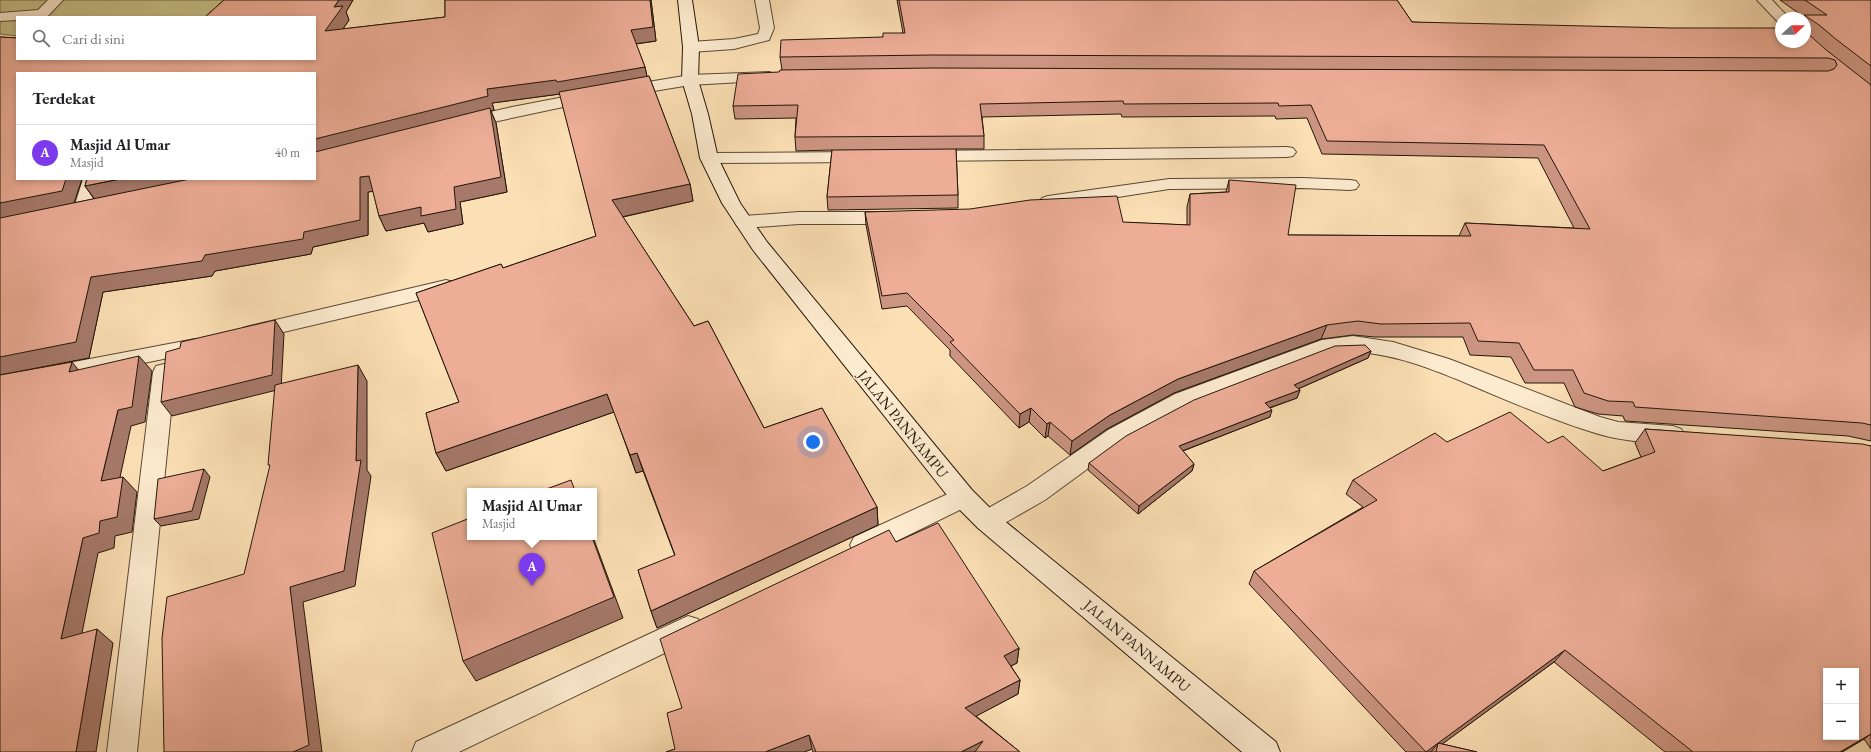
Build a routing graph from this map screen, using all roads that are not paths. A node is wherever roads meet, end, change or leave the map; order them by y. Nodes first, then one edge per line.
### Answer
1 (56, 0) edge
2 (685, 0) edge
3 (762, 0) edge
4 (1764, 0) edge
5 (1776, 12) edge
6 (40, 16) edge
7 (0, 17) edge
8 (16, 17) edge
9 (691, 47) junction
10 (781, 76) edge
11 (690, 80) junction
12 (449, 128) edge
13 (1287, 152) dead end
14 (907, 156) edge
15 (875, 157) edge
16 (709, 158) junction
17 (92, 180) edge
18 (1350, 185) dead end
19 (1028, 205) edge
20 (82, 211) edge
21 (910, 218) edge
22 (744, 222) junction
23 (452, 285) edge
24 (166, 353) junction
25 (0, 384) edge
26 (1694, 436) edge
27 (963, 497) junction
28 (987, 521) junction
29 (843, 555) edge
30 (706, 619) edge
31 (122, 752) edge
32 (427, 752) edge
33 (1265, 752) edge

1 - 6 street
2 - 9 street, JALAN PANNAMPU
3 - 9 street
4 - 5 street
7 - 8 street
9 - 11 street, JALAN PANNAMPU
10 - 11 street
11 - 12 street
11 - 16 street, JALAN PANNAMPU
13 - 14 street
15 - 16 street
16 - 22 street, JALAN PANNAMPU
17 - 20 street
18 - 19 street
21 - 22 street
22 - 27 street, JALAN PANNAMPU
23 - 24 street
24 - 25 street
24 - 31 street
26 - 28 street
27 - 28 street, JALAN PANNAMPU
27 - 29 street
28 - 33 street, JALAN PANNAMPU
30 - 32 street

